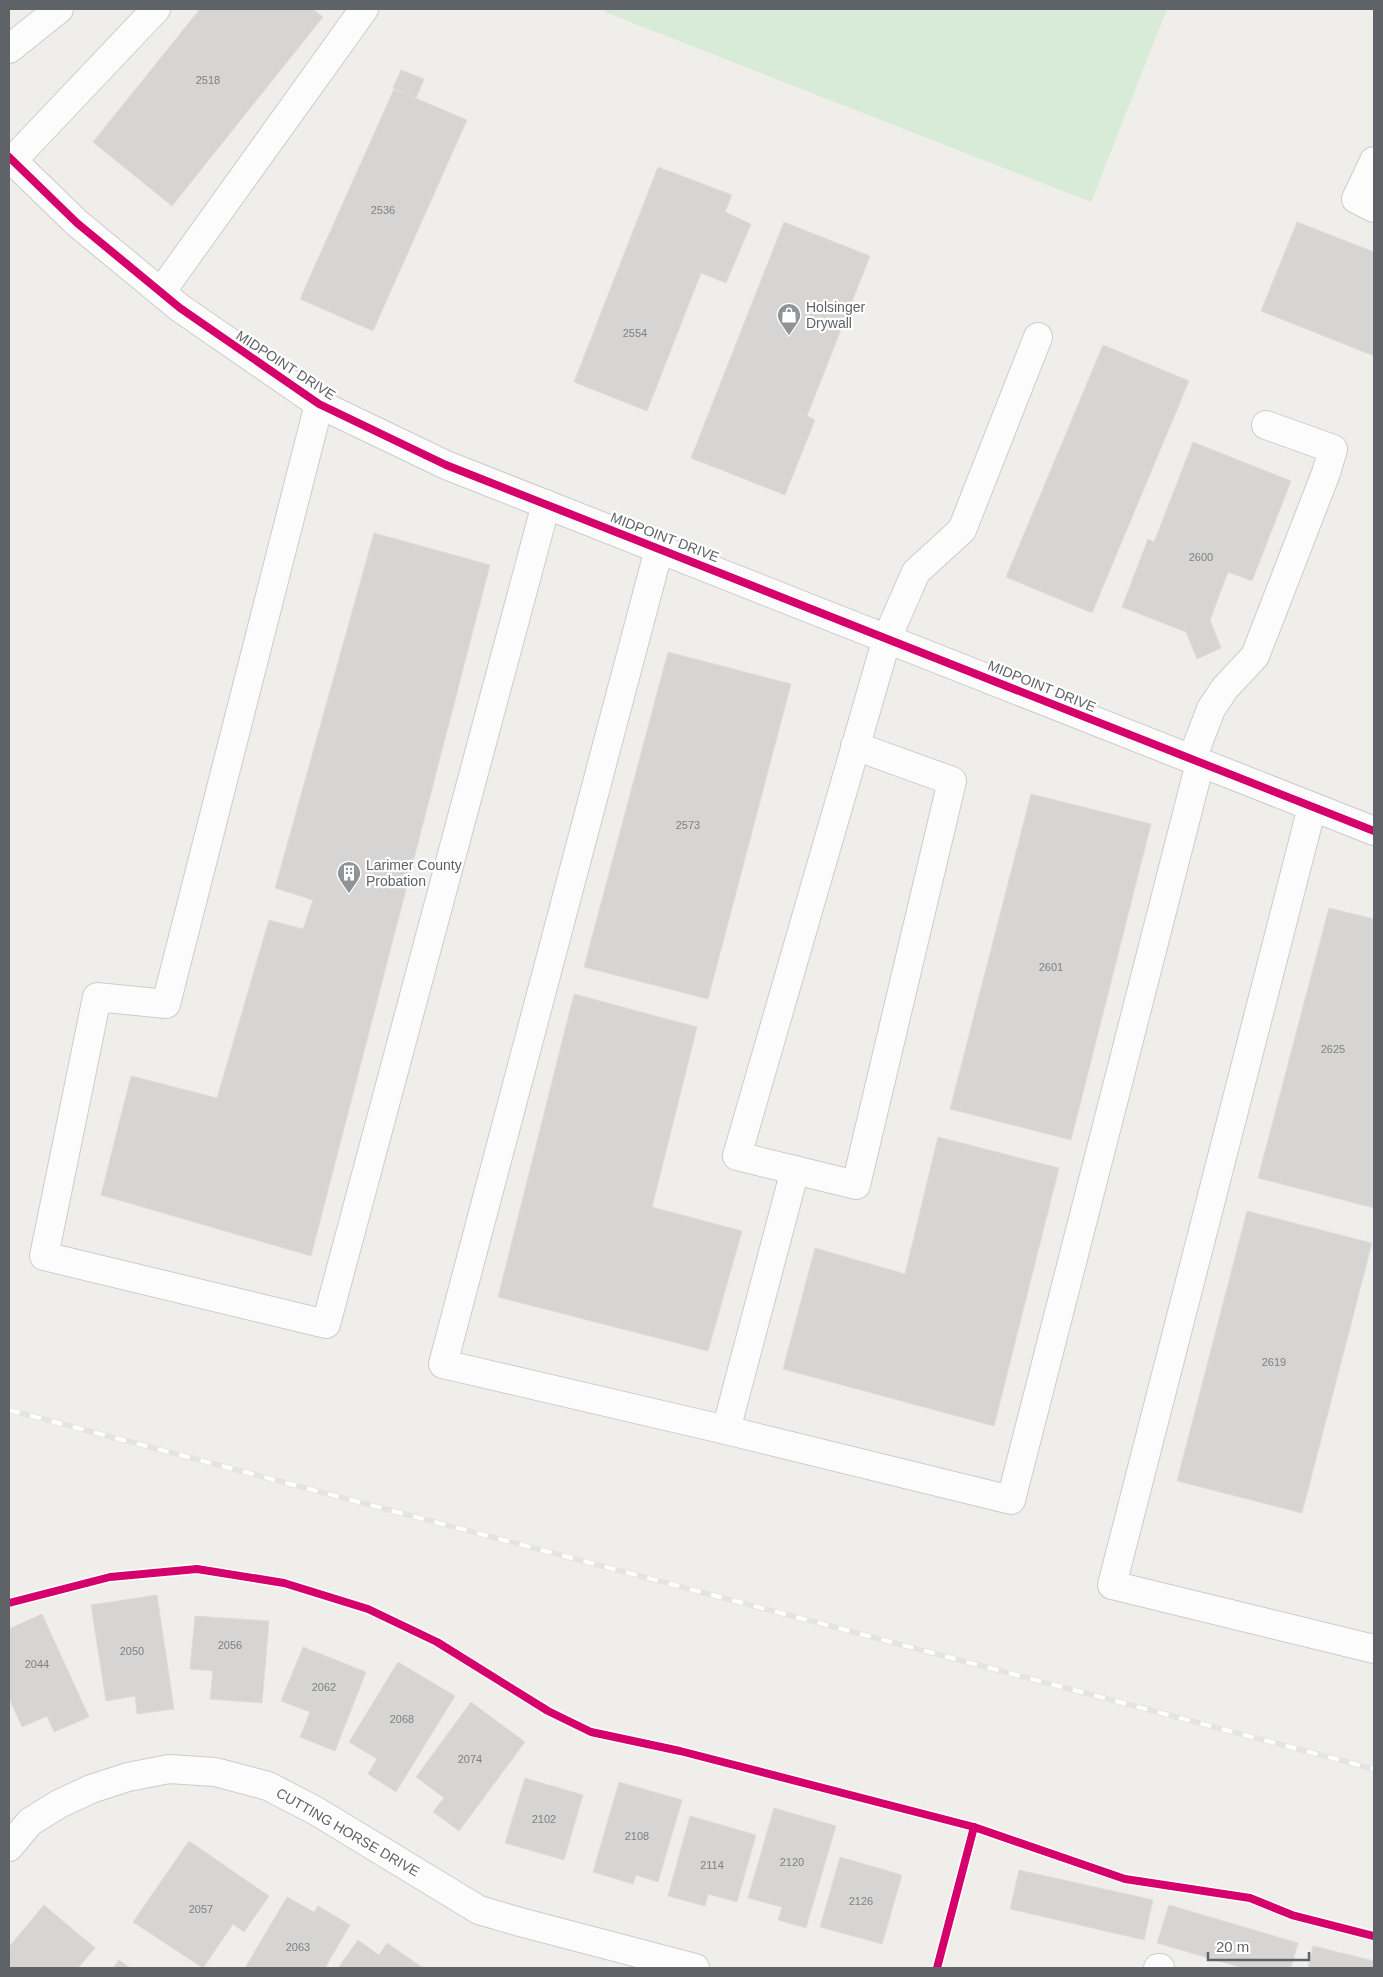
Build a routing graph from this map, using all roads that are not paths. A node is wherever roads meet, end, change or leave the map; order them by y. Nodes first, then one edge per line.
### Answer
1 (59, 9) edge
2 (156, 9) edge
3 (364, 9) edge
4 (9, 49) edge
5 (10, 159) edge
6 (1374, 161) edge
7 (1374, 208) edge
8 (161, 292) junction
9 (1038, 337) dead end
10 (319, 404) junction
11 (1266, 425) dead end
12 (546, 504) junction
13 (659, 548) junction
14 (887, 638) junction
15 (855, 746) junction
16 (1196, 761) junction
17 (1312, 807) junction
18 (1374, 831) edge
19 (796, 1170) junction
20 (726, 1430) junction
21 (1374, 1649) edge
22 (9, 1847) edge
23 (695, 1968) edge

1 - 4 street
2 - 5 street
3 - 8 street
5 - 8 street, MIDPOINT DRIVE
6 - 7 street
8 - 10 street, MIDPOINT DRIVE
9 - 14 street
10 - 12 street, MIDPOINT DRIVE
10 - 12 street
11 - 16 street
12 - 13 street, MIDPOINT DRIVE
13 - 14 street, MIDPOINT DRIVE
13 - 20 street
14 - 15 street
14 - 16 street, MIDPOINT DRIVE
15 - 19 street
15 - 19 street
16 - 17 street, MIDPOINT DRIVE
16 - 20 street
17 - 18 street, MIDPOINT DRIVE
17 - 21 street
19 - 20 street
22 - 23 street, CUTTING HORSE DRIVE

